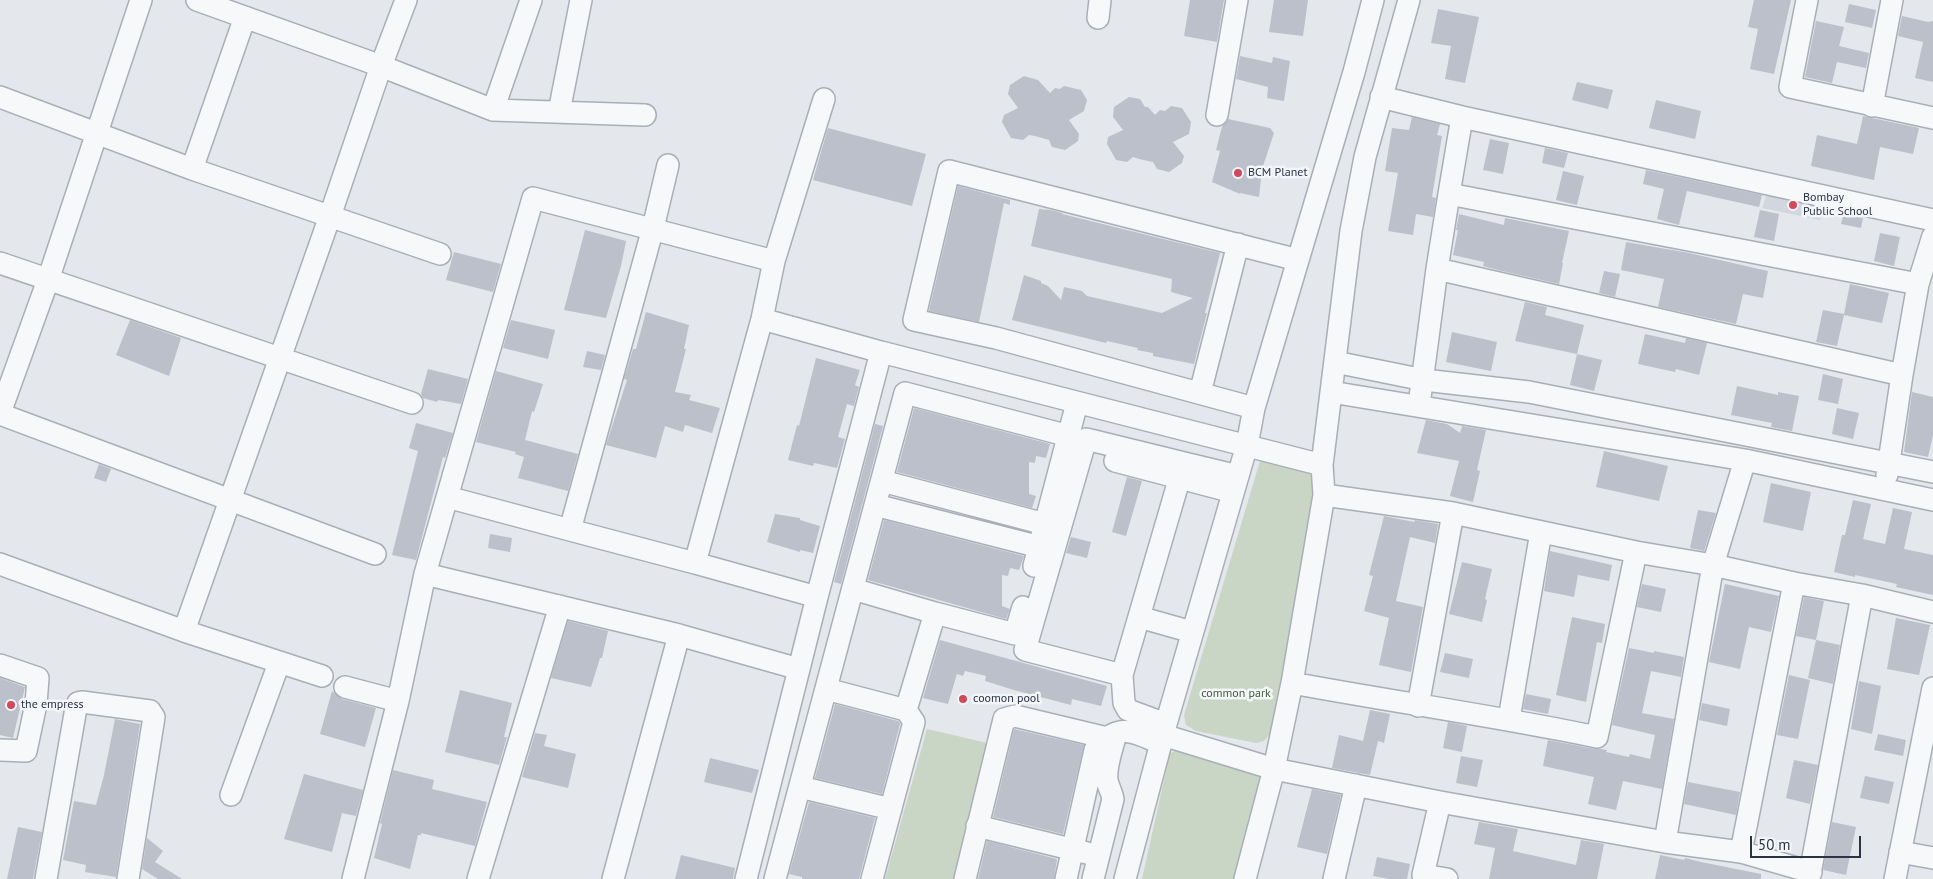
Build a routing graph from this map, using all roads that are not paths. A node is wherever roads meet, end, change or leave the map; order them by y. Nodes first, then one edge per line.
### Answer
1 (141, 0) edge
2 (406, 0) edge
3 (531, 0) edge
4 (581, 0) edge
5 (1237, 0) edge
6 (1373, 0) edge
7 (1409, 0) edge
8 (1807, 0) edge
9 (1892, 0) edge
10 (202, 1) edge
11 (245, 17) junction
12 (381, 66) junction
13 (0, 97) edge
14 (1381, 97) junction
15 (824, 99) dead end
16 (1872, 106) junction
17 (493, 110) junction
18 (559, 112) junction
19 (644, 114) dead end
20 (1217, 115) dead end
21 (1462, 117) junction
22 (1933, 118) edge
23 (96, 133) junction
24 (668, 165) dead end
25 (192, 169) junction
26 (1449, 194) junction
27 (330, 216) junction
28 (1933, 220) edge
29 (653, 228) junction
30 (1933, 236) edge
31 (1238, 244) junction
32 (440, 254) dead end
33 (1298, 260) junction
34 (774, 261) junction
35 (0, 263) edge
36 (1437, 269) junction
37 (48, 280) junction
38 (1918, 284) junction
39 (762, 319) junction
40 (881, 352) junction
41 (279, 358) junction
42 (1335, 362) junction
43 (1902, 375) junction
44 (1424, 380) junction
45 (1331, 392) junction
46 (1200, 393) junction
47 (412, 402) dead end
48 (1077, 403) junction
49 (1419, 405) junction
50 (1254, 408) junction
51 (0, 413) edge
52 (1069, 436) junction
53 (1247, 445) junction
54 (1745, 460) junction
55 (1115, 461) dead end
56 (1888, 463) junction
57 (1322, 465) junction
58 (1182, 471) junction
59 (1933, 472) edge
60 (882, 481) junction
61 (1236, 484) junction
62 (1884, 490) junction
63 (1324, 495) junction
64 (447, 497) junction
65 (1933, 500) edge
66 (230, 501) junction
67 (875, 505) junction
68 (1453, 513) junction
69 (1046, 524) junction
70 (570, 530) junction
71 (1541, 532) junction
72 (1040, 547) junction
73 (1636, 552) junction
74 (375, 554) dead end
75 (695, 563) junction
76 (0, 564) edge
77 (1713, 565) junction
78 (425, 574) junction
79 (1794, 584) junction
80 (853, 589) junction
81 (1862, 595) junction
82 (817, 597) junction
83 (560, 606) junction
84 (1933, 612) edge
85 (935, 613) junction
86 (1139, 617) junction
87 (184, 631) junction
88 (1192, 632) junction
89 (679, 635) junction
90 (279, 663) junction
91 (0, 665) edge
92 (799, 669) junction
93 (1122, 675) junction
94 (322, 676) dead end
95 (1292, 683) junction
96 (345, 687) dead end
97 (1933, 688) edge
98 (826, 689) junction
99 (398, 701) junction
100 (1418, 706) junction
101 (906, 710) junction
102 (1509, 719) junction
103 (1163, 734) junction
104 (1112, 736) junction
105 (0, 750) edge
106 (1274, 769) junction
107 (1356, 785) junction
108 (800, 787) junction
109 (231, 795) dead end
110 (1440, 802) junction
111 (891, 809) junction
112 (977, 826) junction
113 (1665, 842) junction
114 (1073, 849) junction
115 (1741, 852) junction
116 (1900, 852) junction
117 (1099, 856) junction
118 (1933, 858) edge
119 (1810, 876) edge
120 (1424, 877) edge
121 (46, 879) edge
122 (128, 879) edge
123 (353, 879) edge
124 (478, 879) edge
125 (613, 879) edge
126 (746, 879) edge
127 (775, 879) edge
128 (872, 879) edge
129 (965, 879) edge
130 (1066, 879) edge
131 (1093, 879) edge
132 (1125, 879) edge
133 (1245, 879) edge
134 (1334, 879) edge
135 (1447, 879) edge
136 (1895, 879) edge

1 - 23 street
2 - 12 street
3 - 17 street
4 - 18 street
5 - 20 street
6 - 33 street
7 - 14 street
8 - 16 street
9 - 16 street
10 - 11 street
11 - 12 street
11 - 25 street
12 - 17 street
12 - 27 street
13 - 23 street
14 - 21 street
14 - 42 street
15 - 34 street
16 - 22 street
17 - 18 street
18 - 19 street
21 - 26 street
21 - 28 street
23 - 25 street
23 - 37 street
24 - 29 street
25 - 27 street
26 - 36 street
26 - 38 street
27 - 32 street
27 - 41 street
29 - 34 street
29 - 64 street
29 - 70 street
30 - 38 street
31 - 33 street
31 - 46 street
31 - 46 street
33 - 50 street
34 - 39 street
35 - 37 street
36 - 43 street
36 - 44 street
37 - 41 street
37 - 51 street
38 - 43 street
39 - 40 street
39 - 75 street
40 - 48 street
40 - 82 street
41 - 47 street
41 - 66 street
42 - 44 street
42 - 45 street
43 - 56 street
44 - 49 street
44 - 56 street
45 - 49 street
45 - 57 street
46 - 50 street
48 - 52 street
48 - 53 street
49 - 54 street
50 - 53 street
51 - 66 street
52 - 60 street
52 - 69 street
53 - 57 street
53 - 61 street
54 - 62 street
54 - 77 street
55 - 58 street
56 - 59 street
56 - 62 street
57 - 63 street
58 - 61 street
58 - 86 street
58 - 93 street
60 - 67 street
60 - 69 street
61 - 88 street
62 - 65 street
63 - 68 street
63 - 95 street
64 - 70 street
64 - 78 street
66 - 74 street
66 - 87 street
67 - 72 street
67 - 80 street
68 - 71 street
68 - 100 street
69 - 72 street
70 - 75 street
71 - 73 street
71 - 102 street
72 - 85 street
73 - 77 street
73 - 102 street
75 - 82 street
76 - 87 street
77 - 79 street
77 - 113 street
78 - 83 street
78 - 99 street
79 - 81 street
79 - 115 street
80 - 85 street
80 - 98 street
81 - 84 street
81 - 119 street
82 - 92 street
83 - 89 street
83 - 124 street
85 - 101 street
86 - 88 street
86 - 93 street
87 - 90 street
88 - 103 street
89 - 92 street
89 - 125 street
90 - 94 street
90 - 109 street
91 - 105 street
92 - 126 street
93 - 103 street
95 - 100 street
95 - 106 street
96 - 99 street
97 - 116 street
98 - 101 street
98 - 108 street
99 - 123 street
100 - 102 street
101 - 111 street
103 - 104 street
103 - 106 street
103 - 132 street
104 - 112 street
104 - 114 street
104 - 117 street
106 - 107 street
106 - 133 street
107 - 110 street
107 - 134 street
108 - 111 street
108 - 127 street
110 - 113 street
110 - 120 street
111 - 128 street
112 - 114 street
112 - 129 street
113 - 115 street
114 - 117 street
114 - 130 street
115 - 119 street
116 - 118 street
116 - 136 street
117 - 131 street
120 - 135 street
121 - 122 street

